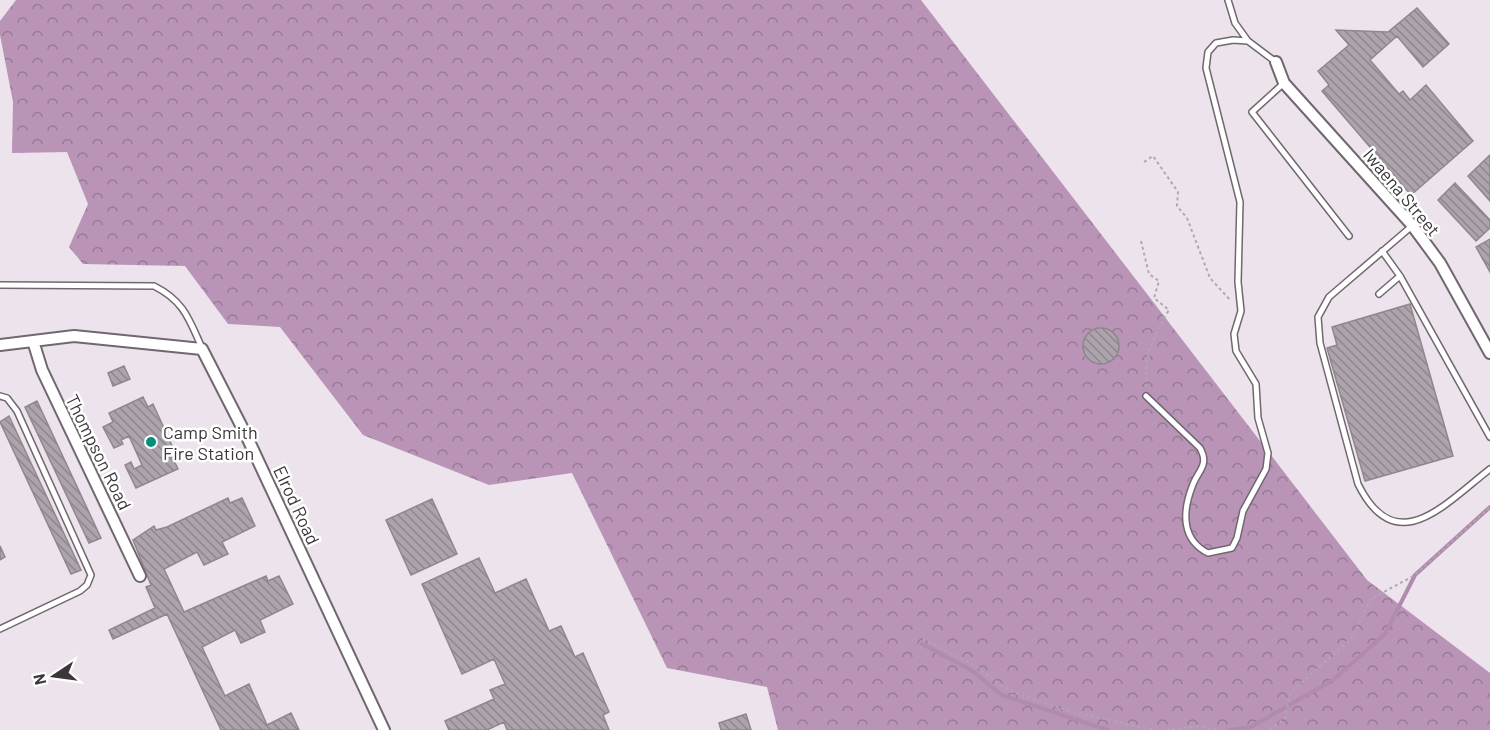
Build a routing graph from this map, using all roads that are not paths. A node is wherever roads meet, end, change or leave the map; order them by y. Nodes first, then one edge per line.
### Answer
1 (1228, 0) edge
2 (1248, 41) junction
3 (1276, 62) joint
4 (1284, 83) junction
5 (1412, 225) junction
6 (1349, 236) dead end
7 (1382, 251) junction
8 (1400, 276) junction
9 (0, 285) edge
10 (1379, 294) dead end
11 (33, 340) junction
12 (0, 345) edge
13 (202, 349) junction
14 (1490, 353) edge
15 (0, 396) edge
16 (1146, 396) road end
17 (1490, 437) edge
18 (1490, 469) edge
19 (140, 576) dead end
20 (0, 629) edge
21 (384, 730) edge

1 - 2 lane
2 - 3 lane
2 - 16 lane
3 - 4 street, Iwaena Street
4 - 5 street, Iwaena Street
4 - 6 lane
5 - 7 lane
5 - 14 street, Iwaena Street
7 - 8 lane
7 - 18 lane
8 - 10 lane
8 - 17 lane
9 - 13 lane
11 - 12 street
11 - 13 street
11 - 19 street, Thompson Road
13 - 21 street, Elrod Road
15 - 20 lane

